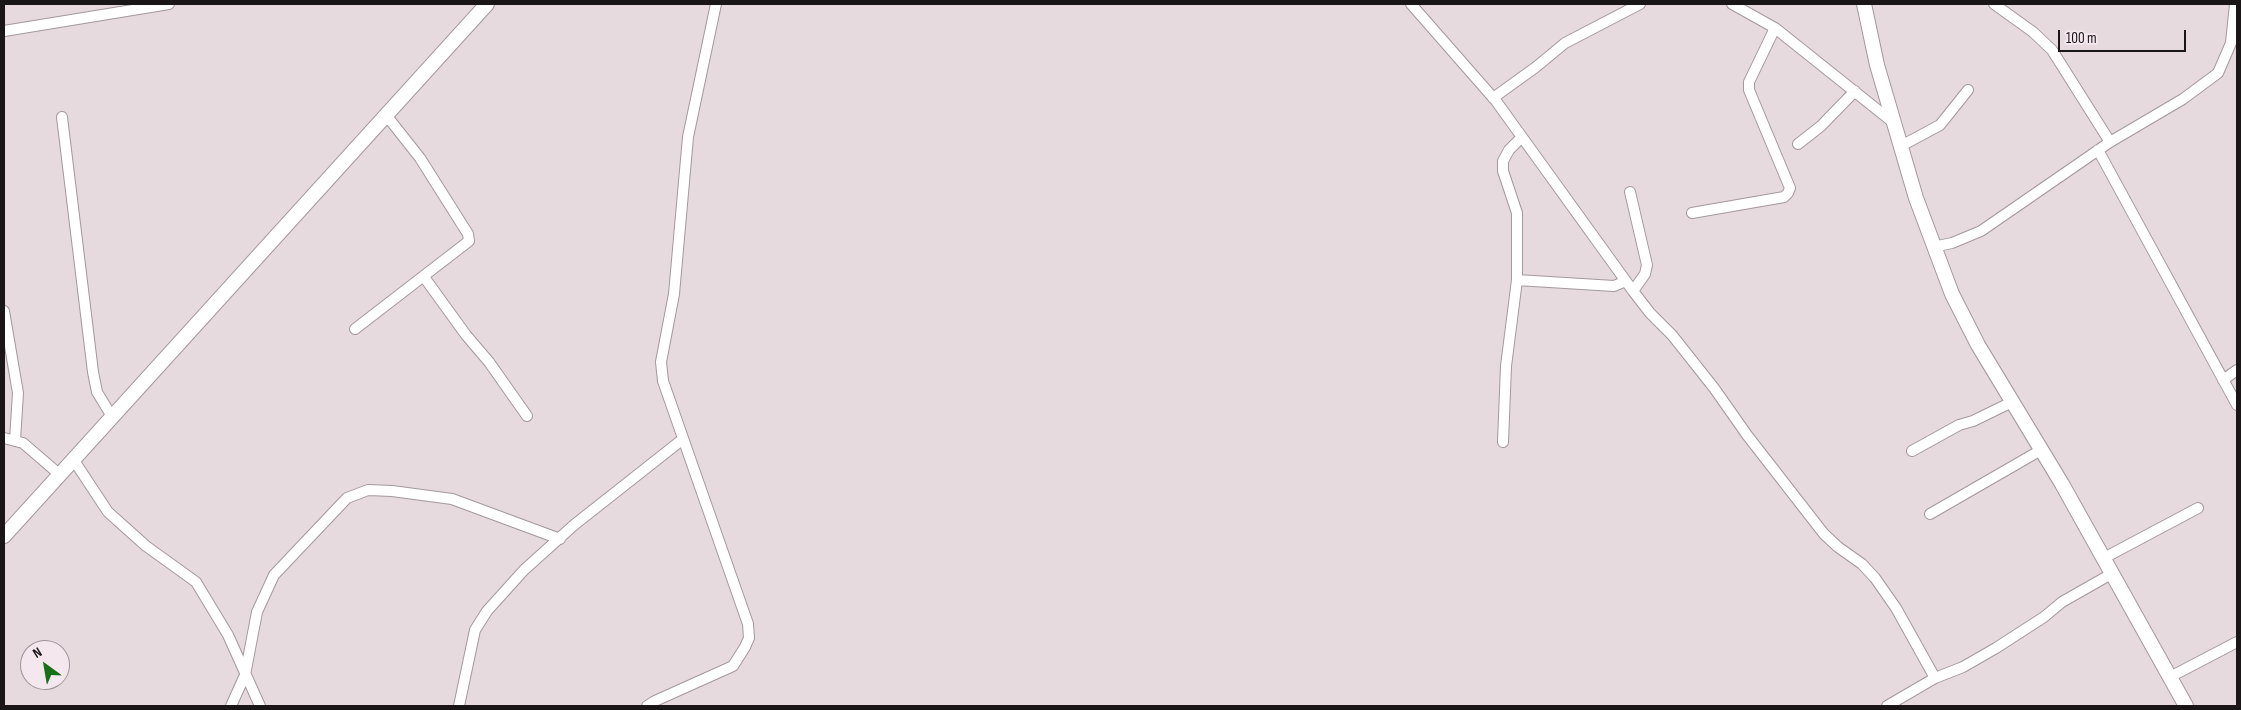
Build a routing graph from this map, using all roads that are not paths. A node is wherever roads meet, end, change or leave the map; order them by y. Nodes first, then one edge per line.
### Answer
1 (169, 4) edge
2 (487, 4) edge
3 (716, 4) edge
4 (1411, 4) edge
5 (1640, 4) edge
6 (1732, 4) edge
7 (1864, 4) edge
8 (1994, 4) edge
9 (2235, 4) edge
10 (1775, 28) junction
11 (4, 31) edge
12 (1968, 90) dead end
13 (1854, 91) junction
14 (1494, 98) junction
15 (386, 115) junction
16 (62, 117) dead end
17 (1894, 123) junction
18 (1522, 137) junction
19 (2110, 142) junction
20 (1798, 144) dead end
21 (1901, 146) junction
22 (2098, 150) junction
23 (1630, 192) dead end
24 (1692, 213) dead end
25 (1933, 247) junction
26 (424, 277) junction
27 (1517, 280) junction
28 (1626, 281) junction
29 (1632, 291) junction
30 (4, 312) edge
31 (356, 329) dead end
32 (2237, 370) edge
33 (2223, 380) junction
34 (2012, 402) junction
35 (2237, 405) edge
36 (111, 416) junction
37 (527, 416) dead end
38 (4, 438) edge
39 (683, 439) junction
40 (15, 440) junction
41 (1503, 442) dead end
42 (2041, 450) junction
43 (1912, 451) dead end
44 (73, 459) junction
45 (60, 474) junction
46 (2198, 508) dead end
47 (1930, 514) dead end
48 (4, 536) edge
49 (560, 539) junction
50 (2104, 558) junction
51 (2113, 573) junction
52 (2237, 642) edge
53 (245, 674) junction
54 (2170, 677) junction
55 (1935, 678) junction
56 (231, 706) edge
57 (260, 706) edge
58 (459, 706) edge
59 (647, 706) edge
60 (1887, 706) edge
61 (2186, 706) edge

1 - 11 street
2 - 15 street
3 - 39 street
4 - 14 street
5 - 14 street
6 - 10 street
7 - 17 street
8 - 19 street
9 - 19 street
10 - 13 street
10 - 24 street
12 - 21 street
13 - 17 street
13 - 20 street
14 - 18 street
15 - 26 street
15 - 36 street
16 - 36 street
17 - 21 street
18 - 27 street
18 - 28 street
19 - 22 street
21 - 25 street
22 - 25 street
22 - 33 street
23 - 29 street
25 - 34 street
26 - 31 street
26 - 37 street
27 - 28 street
27 - 41 street
28 - 29 street
29 - 55 street
30 - 40 street
32 - 33 street
33 - 35 street
34 - 42 street
34 - 43 street
36 - 44 street
38 - 40 street
39 - 49 street
39 - 59 street
40 - 45 street
42 - 47 street
42 - 50 street
44 - 45 street
44 - 53 street
45 - 48 street
46 - 50 street
49 - 53 street
49 - 58 street
50 - 51 street
51 - 54 street
51 - 55 street
52 - 54 street
53 - 56 street
53 - 57 street
54 - 61 street
55 - 60 street

